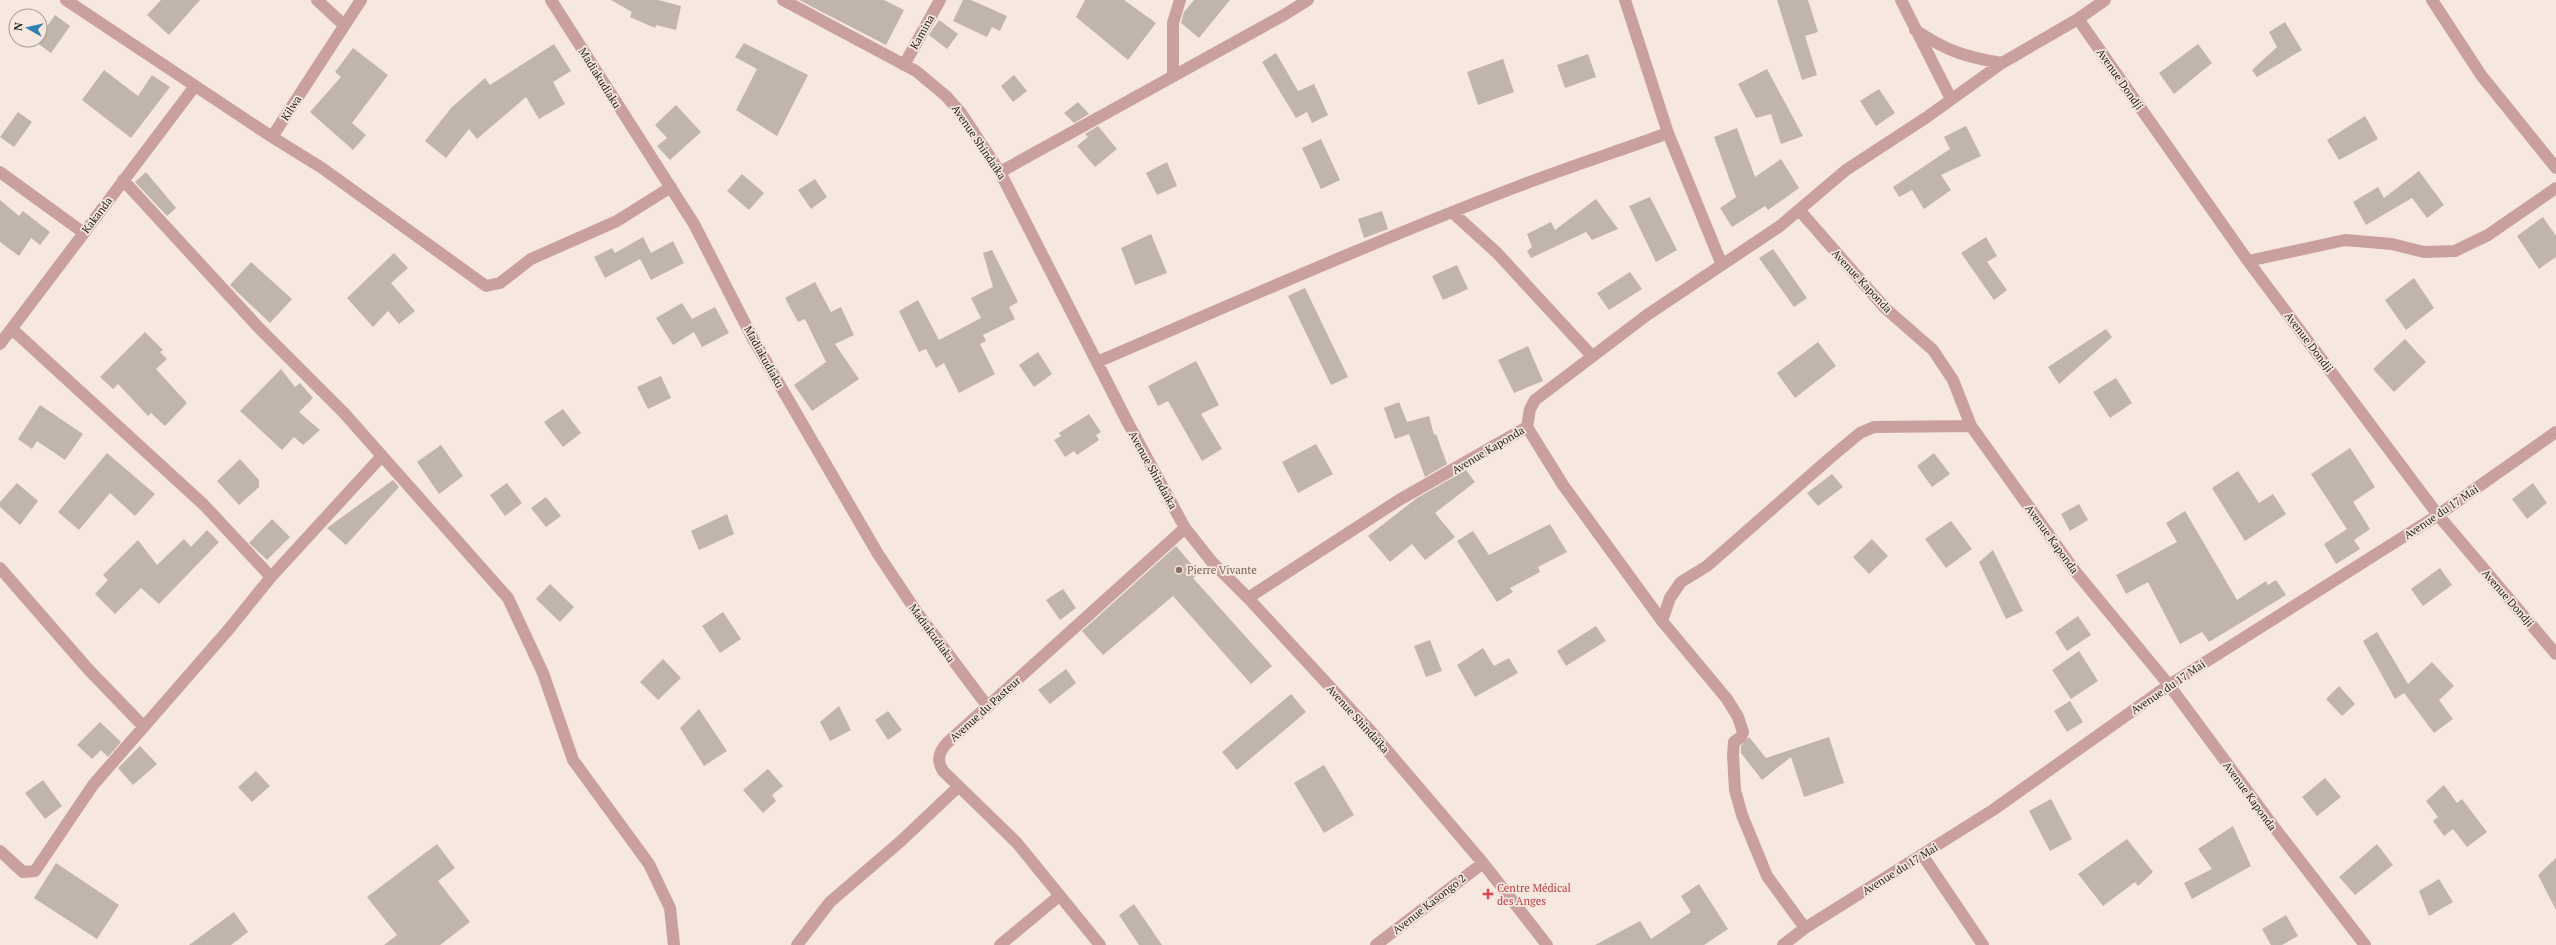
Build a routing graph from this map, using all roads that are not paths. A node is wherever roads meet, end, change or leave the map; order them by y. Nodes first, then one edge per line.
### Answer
1 (66, 0) edge
2 (316, 0) edge
3 (361, 0) edge
4 (551, 0) edge
5 (783, 0) edge
6 (940, 0) edge
7 (1180, 0) edge
8 (1308, 0) edge
9 (1625, 0) edge
10 (1901, 0) edge
11 (2105, 0) edge
12 (2432, 0) edge
13 (2078, 19) junction
14 (344, 25) junction
15 (1914, 30) junction
16 (2002, 63) junction
17 (904, 65) junction
18 (1173, 76) junction
19 (195, 86) junction
20 (1951, 99) junction
21 (1668, 133) junction
22 (272, 138) junction
23 (2556, 168) edge
24 (0, 172) edge
25 (1000, 172) junction
26 (123, 180) junction
27 (671, 188) junction
28 (2556, 188) edge
29 (1800, 211) junction
30 (1452, 212) junction
31 (84, 233) junction
32 (2248, 260) junction
33 (1722, 265) junction
34 (12, 329) junction
35 (0, 344) edge
36 (1592, 356) junction
37 (1097, 362) junction
38 (1971, 426) junction
39 (1527, 427) junction
40 (2556, 432) edge
41 (381, 457) junction
42 (2438, 515) junction
43 (1185, 528) junction
44 (0, 568) edge
45 (271, 577) junction
46 (1248, 598) junction
47 (1662, 621) junction
48 (2556, 654) edge
49 (2169, 685) junction
50 (988, 706) junction
51 (144, 727) junction
52 (958, 787) junction
53 (0, 851) edge
54 (1923, 856) junction
55 (1483, 863) junction
56 (1060, 896) junction
57 (1805, 928) junction
58 (674, 945) edge
59 (798, 945) edge
60 (1000, 945) edge
61 (1100, 945) edge
62 (1376, 945) edge
63 (1547, 945) edge
64 (1783, 945) edge
65 (1983, 945) edge
66 (2365, 945) edge

1 - 19 street
2 - 14 street
3 - 14 street, Kilwa
4 - 27 street, Madiakudiaku
5 - 17 street, Avenue Shindaïka
6 - 17 street, Kamina
7 - 18 street
8 - 18 street
9 - 21 street
10 - 15 street
11 - 13 street
12 - 23 street
13 - 16 street
13 - 32 street, Avenue Dondji
14 - 22 street, Kilwa
15 - 16 street
15 - 20 street
16 - 20 street
17 - 25 street, Avenue Shindaïka
18 - 25 street
19 - 22 street
19 - 26 street, Kakanda
20 - 29 street
21 - 30 street
21 - 33 street
22 - 27 street
24 - 31 street
25 - 37 street, Avenue Shindaïka
26 - 31 street, Kakanda
26 - 41 street
27 - 50 street, Madiakudiaku
28 - 32 street
29 - 33 street, Avenue Kaponda
29 - 38 street, Avenue Kaponda
30 - 36 street
30 - 37 street
31 - 34 street, Kakanda
32 - 42 street, Avenue Dondji
33 - 36 street, Avenue Kaponda
34 - 35 street, Kakanda
34 - 45 street
36 - 39 street, Avenue Kaponda
37 - 43 street, Avenue Shindaïka
38 - 47 street
38 - 49 street, Avenue Kaponda
39 - 46 street, Avenue Kaponda
39 - 47 street
40 - 42 street, Avenue du 17 Mai
41 - 45 street
41 - 58 street
42 - 48 street, Avenue Dondji
42 - 49 street, Avenue du 17 Mai
43 - 46 street, Avenue Shindaïka
43 - 50 street, Avenue du Pasteur
44 - 51 street
45 - 51 street
46 - 55 street, Avenue Shindaïka
47 - 57 street
49 - 54 street, Avenue du 17 Mai
49 - 66 street, Avenue Kaponda
50 - 52 street, Avenue du Pasteur
51 - 53 street
52 - 56 street, Avenue du Pasteur
52 - 59 street
54 - 57 street, Avenue du 17 Mai
54 - 65 street
55 - 62 street, Avenue Kasongo 2
55 - 63 street, Avenue Shindaïka
56 - 60 street
56 - 61 street, Avenue du Pasteur
57 - 64 street, Avenue du 17 Mai

